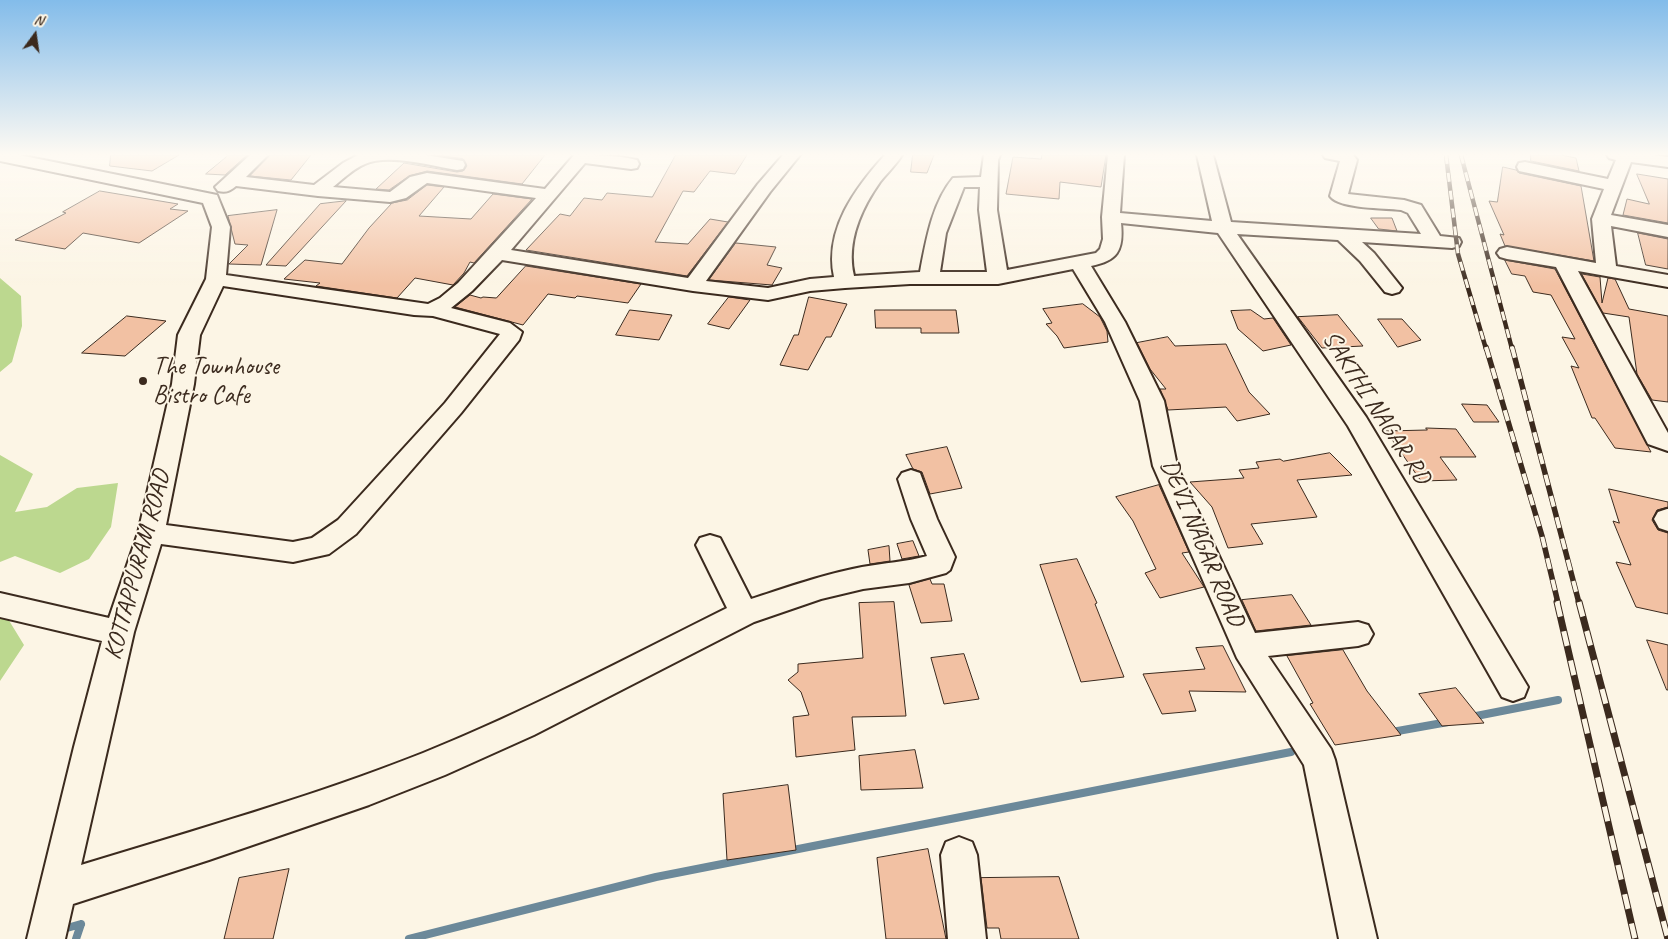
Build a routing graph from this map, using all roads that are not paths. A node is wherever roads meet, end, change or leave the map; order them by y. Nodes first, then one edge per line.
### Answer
1 (211, 199) edge
2 (546, 199) edge
3 (756, 199) edge
4 (860, 199) edge
5 (950, 199) edge
6 (988, 199) edge
7 (1112, 199) edge
8 (1216, 199) edge
9 (1345, 199) edge
10 (1609, 199) edge
11 (1111, 217) junction
12 (1601, 219) junction
13 (1223, 227) junction
14 (1668, 231) edge
15 (1343, 235) junction
16 (496, 253) junction
17 (1507, 253) dead end
18 (1563, 262) junction
19 (1079, 263) junction
20 (1607, 271) junction
21 (929, 278) junction
22 (998, 278) junction
23 (216, 279) junction
24 (1668, 281) edge
25 (845, 282) junction
26 (693, 285) junction
27 (1392, 288) dead end
28 (433, 310) junction
29 (1668, 444) edge
30 (911, 479) dead end
31 (151, 533) junction
32 (710, 545) dead end
33 (0, 605) edge
34 (744, 613) junction
35 (119, 632) junction
36 (1358, 634) dead end
37 (1247, 646) junction
38 (1513, 687) dead end
39 (959, 855) dead end
40 (58, 890) junction
41 (48, 934) edge
42 (967, 939) edge
43 (1358, 939) edge

1 - 23 street, KOTTAPPURAM ROAD
2 - 16 street
3 - 26 street
4 - 25 street
5 - 21 street
6 - 22 street
7 - 11 street
8 - 13 street, SAKTHI NAGAR RD
9 - 15 street
10 - 12 street
11 - 13 street
11 - 19 street
12 - 14 street
12 - 20 street
13 - 15 street
13 - 38 street, SAKTHI NAGAR RD
15 - 27 street
16 - 26 street
16 - 28 street
17 - 18 street
18 - 20 street
18 - 29 street
19 - 22 street
19 - 37 street, DEVI NAGAR ROAD
20 - 24 street
21 - 22 street
21 - 25 street
23 - 28 street
23 - 31 street, KOTTAPPURAM ROAD
25 - 26 street
28 - 31 street
30 - 34 street
31 - 35 street, KOTTAPPURAM ROAD
32 - 34 street
33 - 35 street
34 - 40 street
35 - 40 street, KOTTAPPURAM ROAD
36 - 37 street
37 - 43 street, DEVI NAGAR ROAD
39 - 42 street
40 - 41 street, KOTTAPPURAM ROAD

